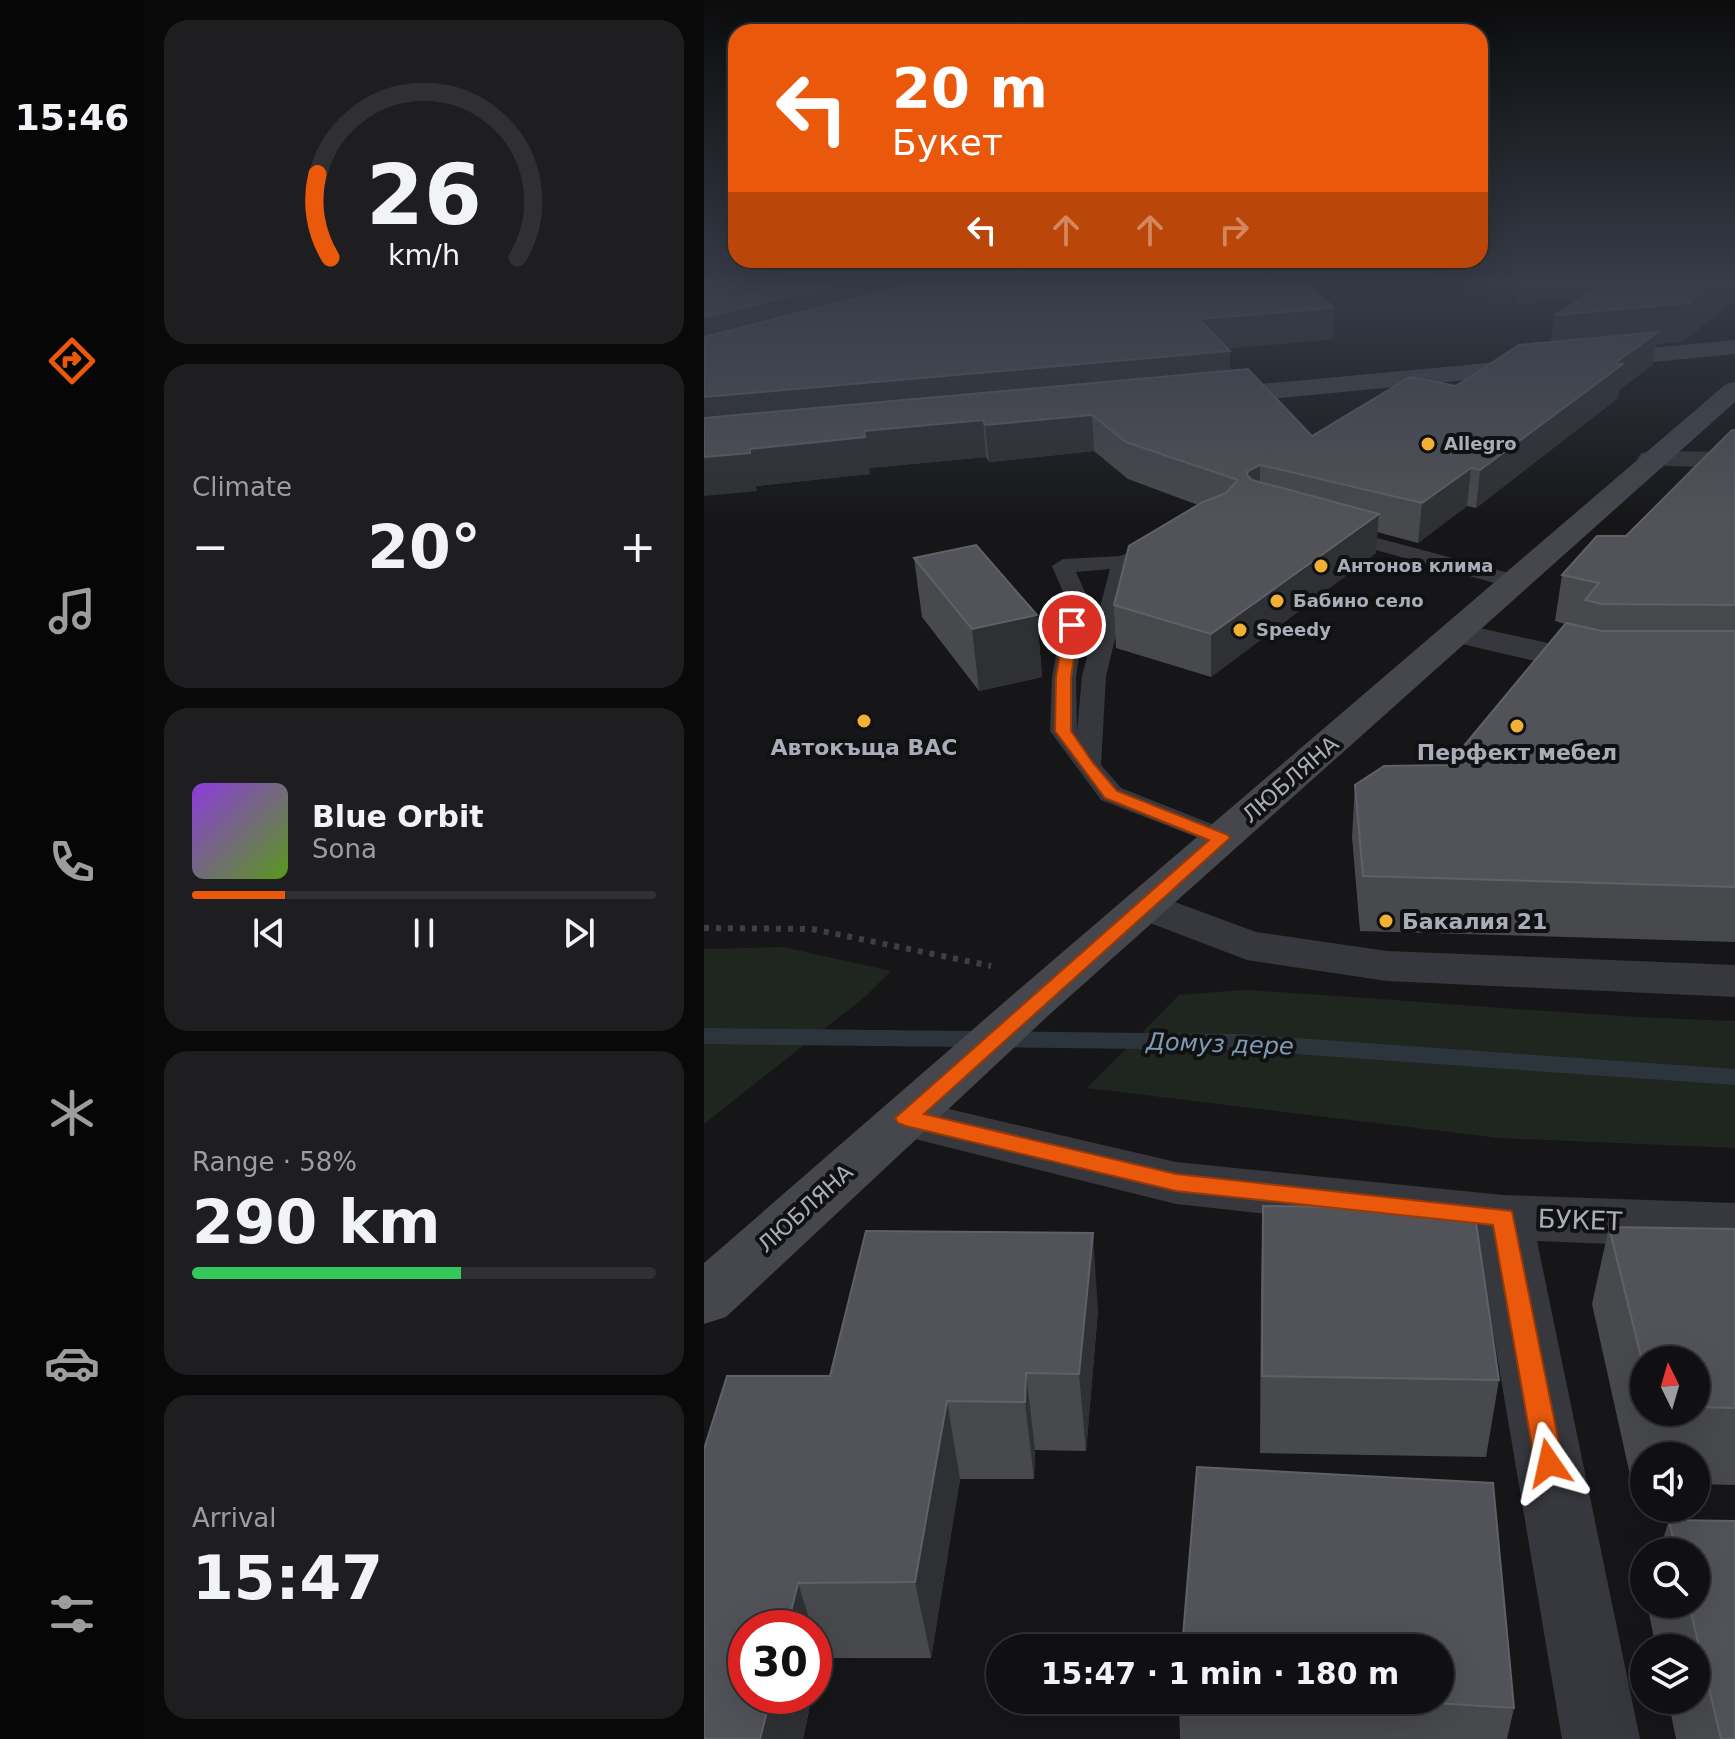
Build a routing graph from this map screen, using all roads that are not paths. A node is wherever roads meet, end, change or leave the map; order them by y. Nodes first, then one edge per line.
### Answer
1 (1501, 361) edge
2 (1568, 361) edge
3 (1735, 389) edge
4 (1651, 459) junction
5 (1735, 460) edge
6 (1316, 527) edge
7 (1191, 535) edge
8 (1123, 562) junction
9 (1516, 582) junction
10 (1457, 633) junction
11 (1625, 665) edge
12 (1087, 766) junction
13 (1222, 838) junction
14 (1145, 905) junction
15 (1735, 981) edge
16 (924, 1101) junction
17 (1503, 1217) junction
18 (1735, 1226) edge
19 (704, 1299) edge
20 (1601, 1739) edge

1 - 2 street
3 - 4 street, ЛЮБЛЯНА
4 - 5 street
4 - 9 street, ЛЮБЛЯНА
6 - 9 lane
7 - 8 lane
8 - 12 lane
8 - 12 lane
9 - 10 street, ЛЮБЛЯНА
10 - 11 street
10 - 13 street, ЛЮБЛЯНА
12 - 13 lane
13 - 14 street, ЛЮБЛЯНА
14 - 15 street
14 - 16 street, ЛЮБЛЯНА
16 - 17 street, БУКЕТ
16 - 19 street, ЛЮБЛЯНА
17 - 18 street, БУКЕТ
17 - 20 street

